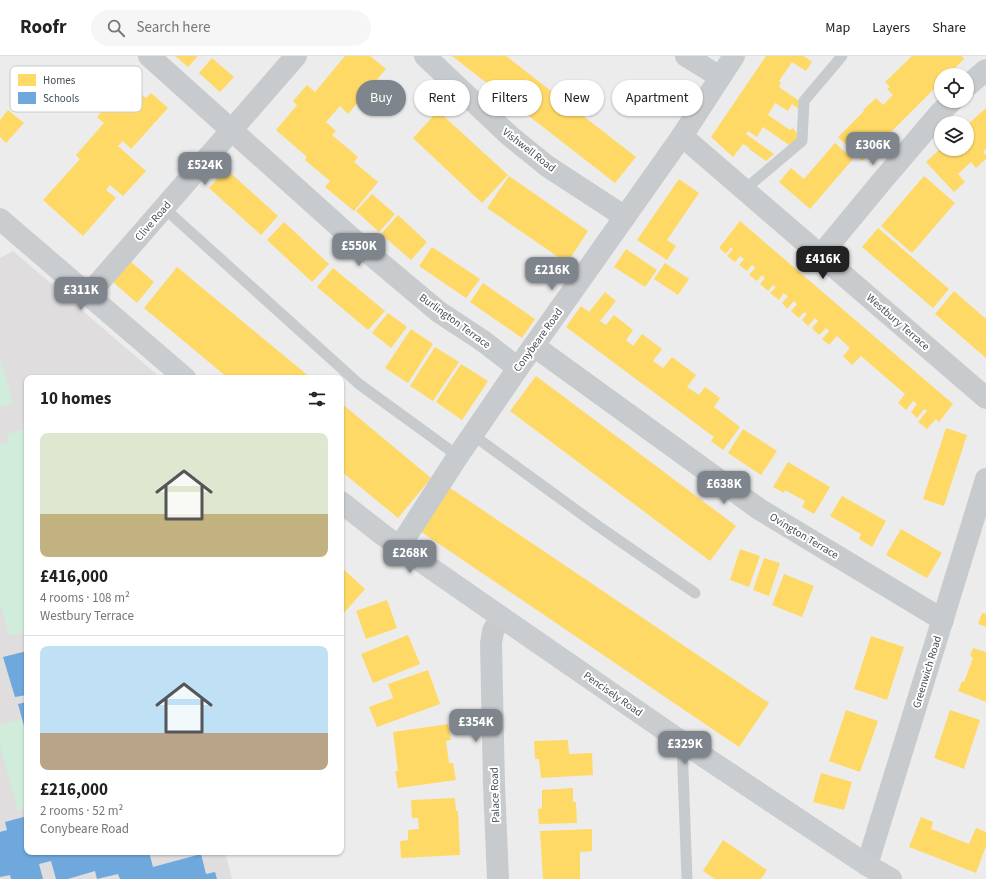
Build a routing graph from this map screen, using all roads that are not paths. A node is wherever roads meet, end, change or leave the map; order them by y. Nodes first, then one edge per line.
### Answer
1 (149, 56) edge
2 (296, 56) edge
3 (425, 56) edge
4 (686, 56) edge
5 (734, 56) edge
6 (842, 56) edge
7 (986, 70) edge
8 (720, 77) junction
9 (974, 80) edge
10 (945, 108) edge
11 (232, 129) junction
12 (682, 136) junction
13 (744, 190) junction
14 (164, 208) junction
15 (625, 217) junction
16 (0, 219) edge
17 (820, 256) junction
18 (88, 295) junction
19 (534, 346) junction
20 (518, 368) junction
21 (181, 375) edge
22 (986, 398) edge
23 (472, 435) junction
24 (458, 456) junction
25 (986, 479) edge
26 (344, 504) edge
27 (400, 546) junction
28 (695, 593) dead end
29 (501, 617) junction
30 (943, 620) junction
31 (682, 742) junction
32 (867, 865) junction
33 (498, 879) edge
34 (687, 879) edge
35 (891, 879) edge

1 - 11 street, Burlington Terrace
2 - 11 street, Clive Road
3 - 15 street, Vishwell Road
4 - 8 street
5 - 8 street, Conybeare Road
6 - 13 lane
7 - 9 street
8 - 12 street, Conybeare Road
10 - 17 street
11 - 14 street, Clive Road
11 - 20 street, Burlington Terrace
12 - 13 street, Westbury Terrace
12 - 15 street, Conybeare Road
13 - 17 street, Westbury Terrace
14 - 18 street, Clive Road
14 - 24 lane
15 - 19 street, Conybeare Road
16 - 18 main road
17 - 22 street, Westbury Terrace
18 - 21 main road
19 - 20 street, Conybeare Road
19 - 30 street, Ovington Terrace
20 - 23 street, Conybeare Road
23 - 24 street, Conybeare Road
23 - 28 lane
24 - 27 street, Conybeare Road
25 - 30 street, Greenwich Road
26 - 27 main road, Pencisely Road
27 - 29 main road, Pencisely Road
29 - 31 main road, Pencisely Road
29 - 33 street, Palace Road
30 - 32 street, Greenwich Road
31 - 32 main road, Pencisely Road
31 - 34 lane
32 - 35 main road, Pencisely Road

